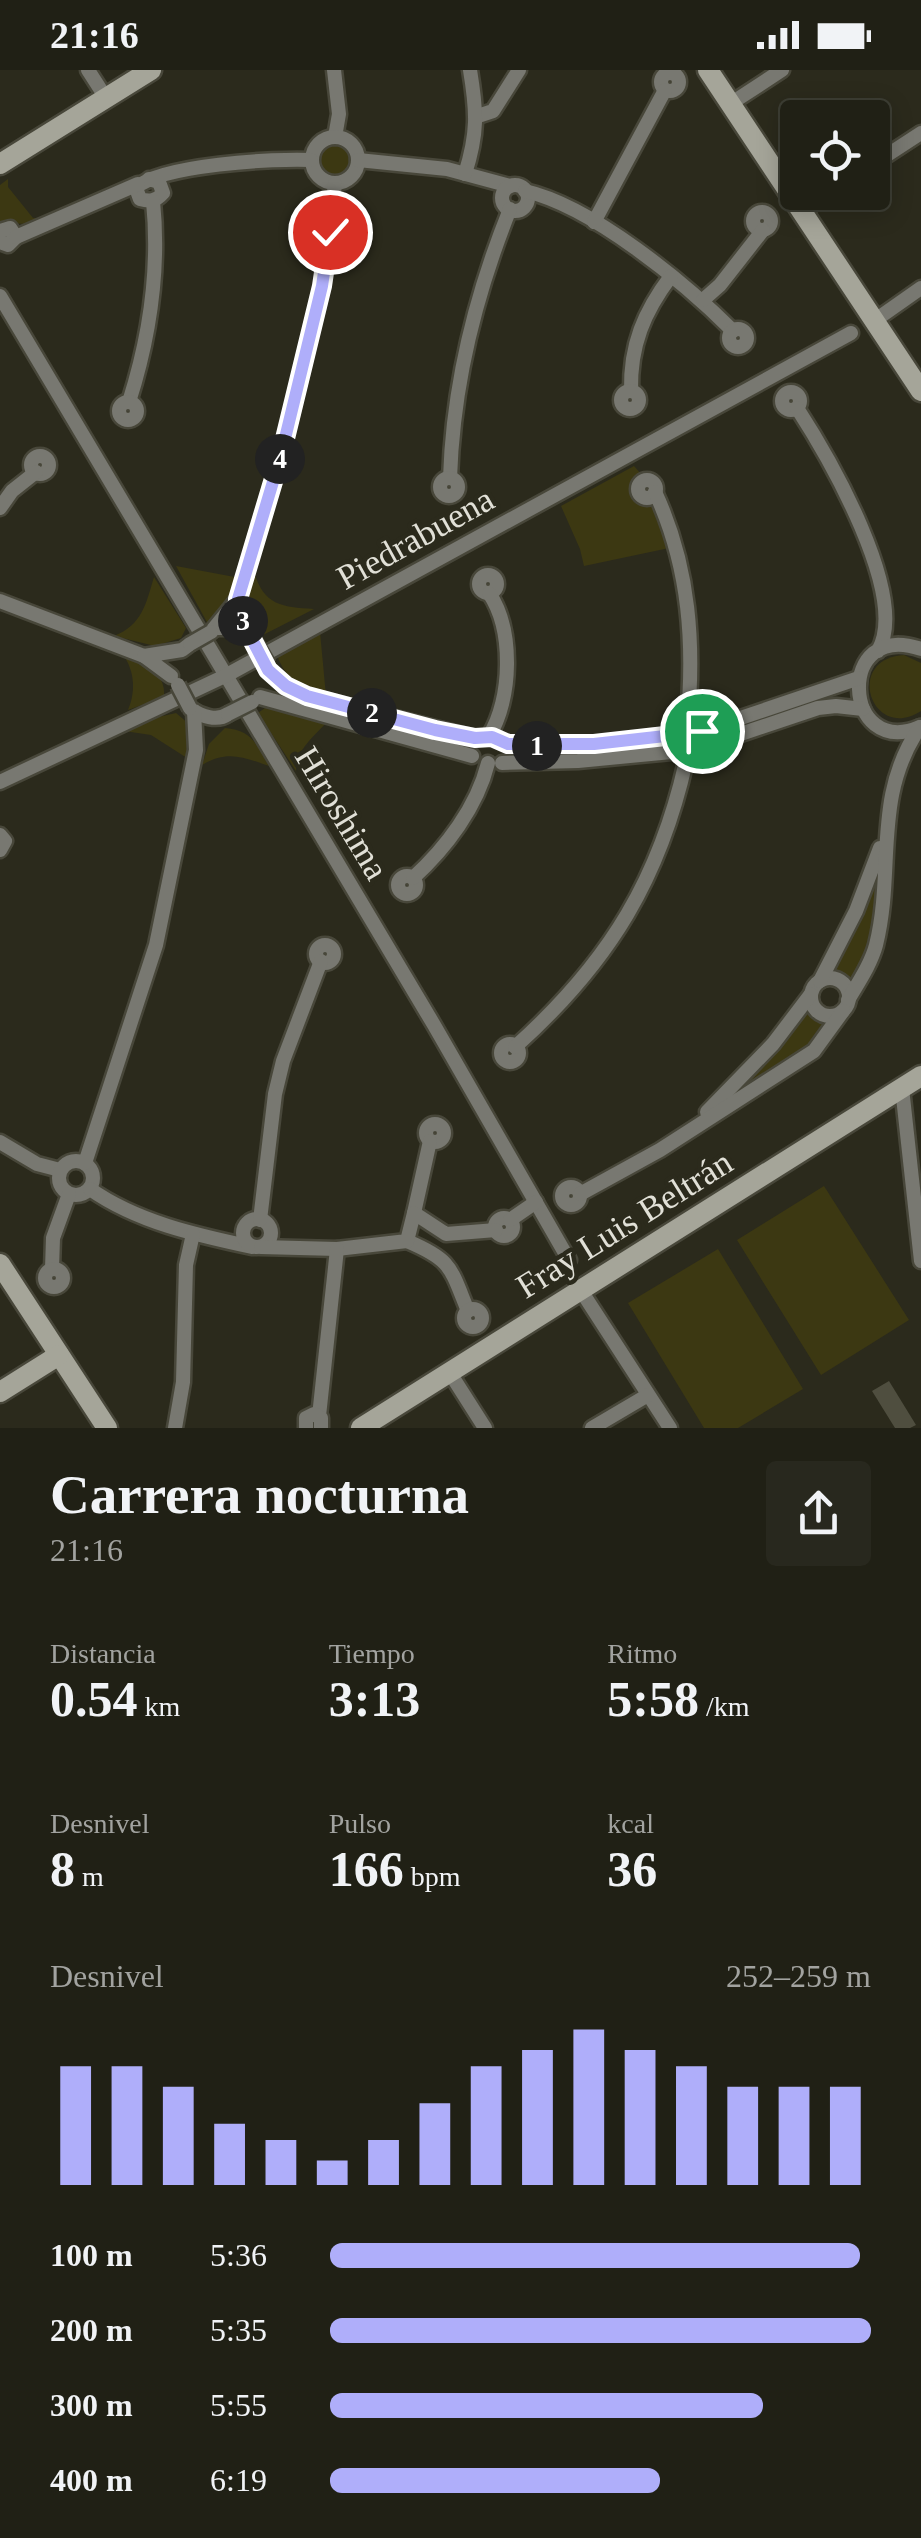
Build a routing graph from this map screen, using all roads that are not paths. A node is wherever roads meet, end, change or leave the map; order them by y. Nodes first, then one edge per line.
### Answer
1 (88, 70) edge
2 (151, 70) edge
3 (334, 70) edge
4 (470, 70) edge
5 (519, 70) edge
6 (708, 70) edge
7 (782, 70) edge
8 (665, 90) dead end
9 (106, 98) junction
10 (730, 104) junction
11 (478, 116) junction
12 (921, 132) edge
13 (335, 137) junction
14 (890, 153) edge
15 (312, 160) junction
16 (358, 160) junction
17 (0, 164) edge
18 (465, 174) junction
19 (335, 184) junction
20 (518, 189) junction
21 (149, 191) junction
22 (558, 205) junction
23 (506, 207) junction
24 (526, 208) junction
25 (805, 210) edge
26 (802, 212) junction
27 (594, 222) junction
28 (763, 230) dead end
29 (4, 240) edge
30 (671, 276) junction
31 (921, 288) edge
32 (0, 296) edge
33 (703, 300) junction
34 (874, 321) junction
35 (733, 331) dead end
36 (852, 333) dead end
37 (631, 391) dead end
38 (921, 391) edge
39 (129, 402) dead end
40 (797, 408) dead end
41 (36, 472) dead end
42 (450, 478) dead end
43 (655, 492) dead end
44 (0, 508) edge
45 (489, 593) dead end
46 (238, 599) junction
47 (0, 601) edge
48 (886, 625) junction
49 (214, 630) junction
50 (250, 634) junction
51 (904, 644) junction
52 (186, 647) junction
53 (921, 649) edge
54 (878, 651) junction
55 (144, 656) junction
56 (268, 667) junction
57 (226, 676) junction
58 (859, 678) junction
59 (174, 680) junction
60 (256, 699) junction
61 (863, 709) junction
62 (192, 710) junction
63 (225, 716) junction
64 (921, 727) edge
65 (884, 728) junction
66 (695, 729) junction
67 (674, 735) junction
68 (482, 737) junction
69 (508, 744) junction
70 (196, 750) junction
71 (690, 750) junction
72 (472, 756) junction
73 (495, 763) junction
74 (897, 766) junction
75 (0, 782) edge
76 (0, 834) edge
77 (886, 834) junction
78 (0, 850) edge
79 (413, 878) dead end
80 (321, 961) dead end
81 (816, 987) junction
82 (846, 1005) junction
83 (516, 1046) dead end
84 (921, 1076) edge
85 (902, 1088) junction
86 (689, 1130) junction
87 (430, 1141) dead end
88 (0, 1142) edge
89 (85, 1163) junction
90 (60, 1170) junction
91 (90, 1189) junction
92 (68, 1194) junction
93 (536, 1202) junction
94 (414, 1213) junction
95 (265, 1225) junction
96 (549, 1225) junction
97 (244, 1226) junction
98 (469, 1232) junction
99 (193, 1234) junction
100 (210, 1236) junction
101 (407, 1241) junction
102 (256, 1247) junction
103 (299, 1248) junction
104 (338, 1249) junction
105 (569, 1260) dead end
106 (921, 1260) edge
107 (448, 1262) junction
108 (0, 1264) edge
109 (52, 1270) dead end
110 (580, 1290) junction
111 (468, 1310) dead end
112 (59, 1355) junction
113 (450, 1373) junction
114 (0, 1392) edge
115 (648, 1395) junction
116 (320, 1422) edge
117 (107, 1428) edge
118 (175, 1428) edge
119 (306, 1428) edge
120 (361, 1428) edge
121 (485, 1428) edge
122 (592, 1428) edge
123 (670, 1428) edge

1 - 9 street
2 - 9 street
3 - 13 street
4 - 11 street
5 - 11 street
6 - 10 street
7 - 10 street
8 - 27 street
9 - 17 street
10 - 26 street
11 - 18 street
12 - 14 street
13 - 15 street
13 - 16 street
15 - 19 street
15 - 21 street
16 - 18 street
16 - 19 street
18 - 20 street
18 - 23 street
19 - 46 street
20 - 22 street
20 - 23 street
20 - 24 street
21 - 29 street
21 - 39 street
22 - 24 street
22 - 27 street
23 - 24 street
23 - 42 street
25 - 26 street
26 - 34 street
27 - 30 street
28 - 33 street
30 - 33 street
30 - 37 street
31 - 34 street
32 - 57 street, Hiroshima
33 - 35 street
34 - 38 street
36 - 57 street, Piedrabuena
40 - 48 street
41 - 44 street
43 - 66 street
45 - 68 street
46 - 49 street
46 - 50 street
47 - 55 street
48 - 51 street
48 - 54 street
49 - 50 street
49 - 52 street, bridge
50 - 56 street, bridge
51 - 53 street
51 - 54 street
52 - 55 street
52 - 59 street
54 - 58 street
55 - 59 street
56 - 60 street
56 - 68 street
57 - 75 street, Piedrabuena
57 - 93 street, Hiroshima
58 - 61 street
58 - 66 street
59 - 62 street, bridge
60 - 63 street, bridge
60 - 72 street
61 - 65 street
61 - 71 street
62 - 63 street
62 - 70 street
63 - 70 street
64 - 65 street
64 - 74 street
65 - 74 street
66 - 67 street
66 - 71 street
67 - 69 street
67 - 71 street
68 - 69 street
68 - 72 street
69 - 73 street
70 - 89 street
71 - 73 street
71 - 83 street
72 - 73 street
73 - 79 street
74 - 77 street
76 - 78 street
77 - 81 street
77 - 82 street
80 - 95 street
81 - 82 street
81 - 82 street
81 - 86 street
82 - 86 street
84 - 85 street, Fray Luis Beltrán
85 - 106 street
85 - 110 street, Fray Luis Beltrán
86 - 96 street
87 - 94 street
88 - 90 street
89 - 90 street
89 - 91 street
90 - 92 street
91 - 92 street
91 - 99 street
92 - 109 street
93 - 96 street, Hiroshima
93 - 98 street
94 - 98 street
94 - 101 street
95 - 97 street
95 - 102 street
95 - 103 street
96 - 105 street, Hiroshima
97 - 100 street
97 - 102 street
98 - 107 street
99 - 100 street
99 - 118 street
100 - 102 street
101 - 104 street
101 - 107 street
102 - 103 street
103 - 104 street
104 - 116 street
107 - 111 street
108 - 112 street
110 - 113 street, Fray Luis Beltrán
110 - 115 street
112 - 114 street
112 - 117 street
113 - 120 street, Fray Luis Beltrán
113 - 121 street
115 - 122 street
115 - 123 street
116 - 119 street

